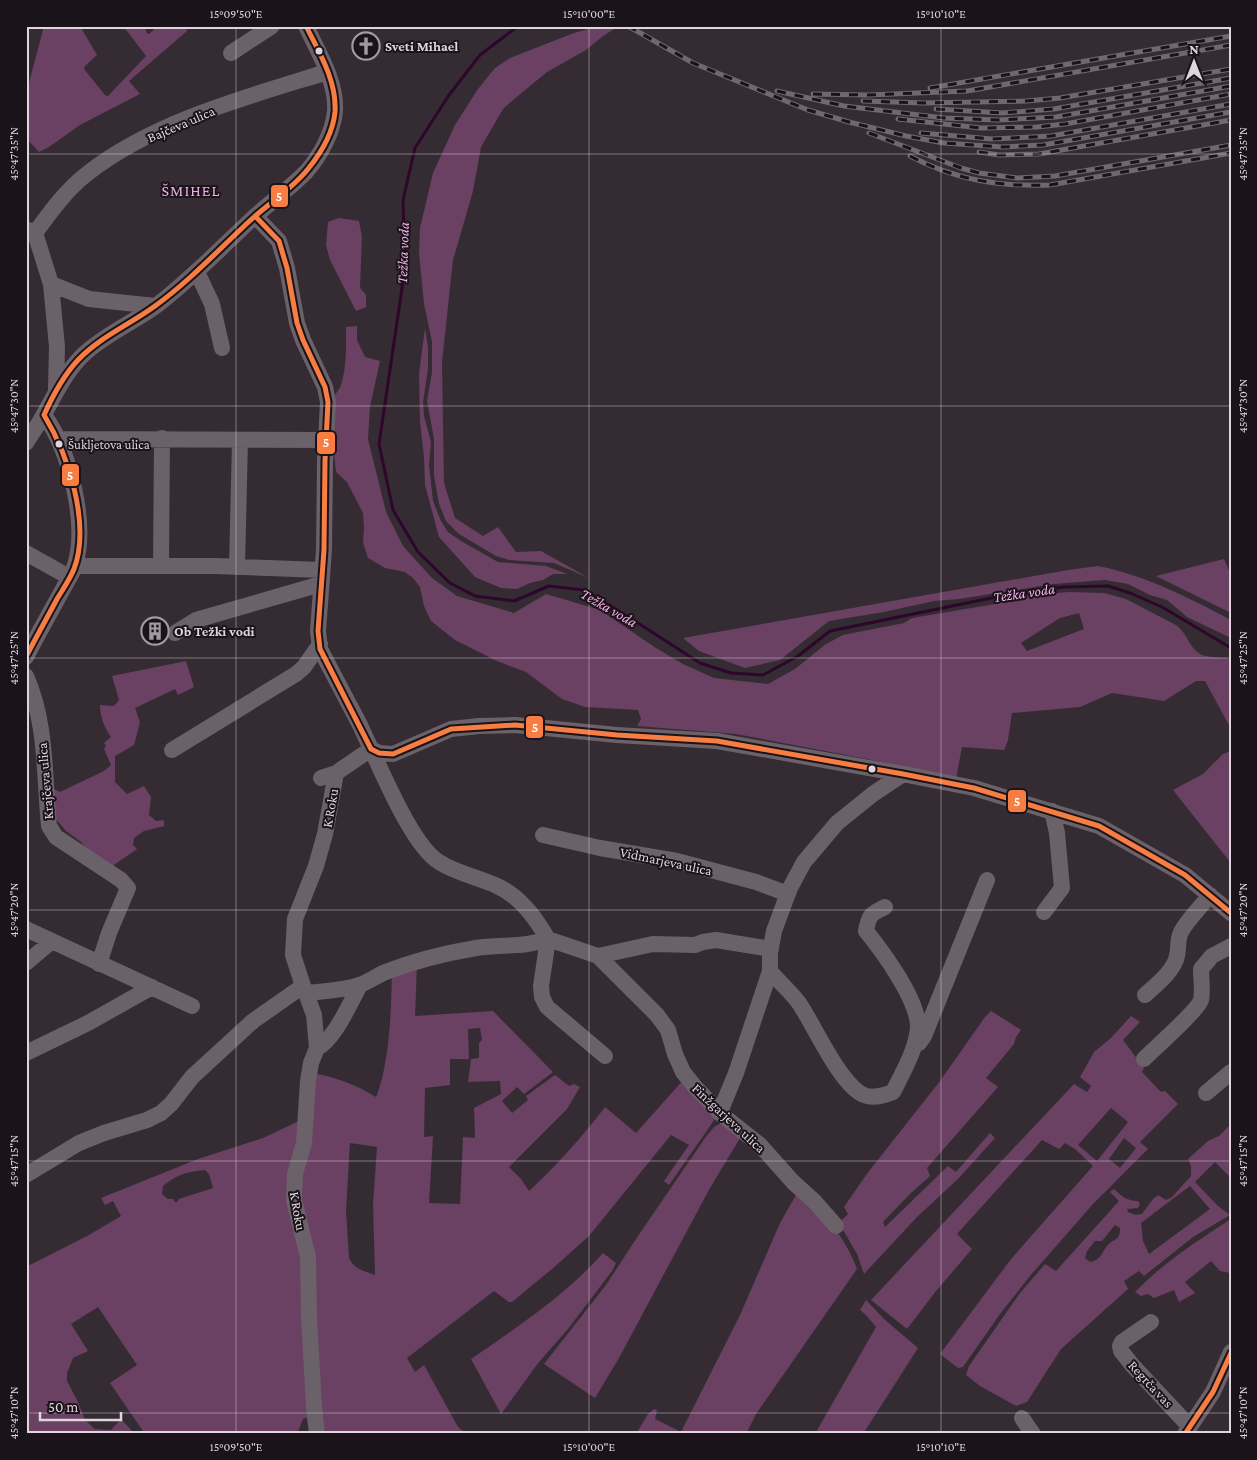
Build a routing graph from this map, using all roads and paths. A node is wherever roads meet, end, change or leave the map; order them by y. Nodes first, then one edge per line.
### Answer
1 (272, 26) edge
2 (306, 26) edge
3 (231, 52) dead end
4 (327, 72) junction
5 (255, 216) junction
6 (30, 230) edge
7 (197, 272) junction
8 (52, 284) junction
9 (155, 306) junction
10 (222, 348) dead end
11 (56, 390) junction
12 (44, 414) junction
13 (162, 438) junction
14 (59, 439) junction
15 (240, 440) junction
16 (327, 440) junction
17 (26, 443) edge
18 (26, 553) edge
19 (161, 566) junction
20 (237, 567) junction
21 (72, 572) junction
22 (322, 577) junction
23 (175, 633) dead end
24 (320, 644) junction
25 (26, 657) edge
26 (26, 676) edge
27 (371, 749) junction
28 (172, 750) dead end
29 (902, 774) junction
30 (1052, 811) junction
31 (543, 835) dead end
32 (987, 880) dead end
33 (788, 894) junction
34 (1210, 895) junction
35 (885, 907) dead end
36 (1044, 912) dead end
37 (1231, 913) edge
38 (26, 929) edge
39 (548, 939) junction
40 (52, 941) junction
41 (1231, 946) edge
42 (771, 949) junction
43 (598, 956) junction
44 (26, 963) edge
45 (98, 964) junction
46 (770, 971) junction
47 (360, 985) junction
48 (152, 987) junction
49 (304, 989) junction
50 (1145, 995) dead end
51 (192, 1006) dead end
52 (317, 1048) junction
53 (26, 1053) edge
54 (912, 1053) junction
55 (605, 1056) dead end
56 (1144, 1059) dead end
57 (1231, 1072) edge
58 (1206, 1093) dead end
59 (720, 1112) junction
60 (26, 1176) edge
61 (836, 1226) dead end
62 (1151, 1322) dead end
63 (1231, 1352) edge
64 (1022, 1418) dead end
65 (1188, 1430) edge
66 (317, 1434) edge
67 (1033, 1434) edge

1 - 3 street
2 - 4 street
4 - 5 street
4 - 6 street, Bajčeva ulica
5 - 7 street
5 - 16 street
6 - 8 street
7 - 9 street
7 - 10 street
8 - 9 street
8 - 11 street
9 - 11 street
11 - 12 street
12 - 14 street
12 - 17 street
13 - 14 street
13 - 15 street
13 - 19 street
14 - 21 street
15 - 16 street
15 - 20 street
16 - 22 street
18 - 21 street
19 - 20 street
19 - 21 street
20 - 22 street
21 - 25 street
22 - 23 street
22 - 24 street
24 - 27 street
24 - 28 street
26 - 45 street, Krajčeva ulica
27 - 29 street
27 - 39 street
27 - 49 street, K Roku
29 - 30 street
29 - 33 street
30 - 34 street
30 - 36 street
31 - 33 street, Vidmarjeva ulica
32 - 54 street
33 - 42 street
34 - 37 street
34 - 50 street
35 - 54 street
38 - 40 street
39 - 43 street, Finžgarjeva ulica
39 - 47 street
39 - 55 street
40 - 44 street
40 - 45 street
41 - 56 street
42 - 43 street
42 - 46 street
43 - 59 street, Finžgarjeva ulica
45 - 48 street
46 - 54 street
46 - 59 street
47 - 49 street
47 - 52 street
48 - 51 street
48 - 53 street
49 - 52 street, K Roku
49 - 60 street
52 - 66 street, K Roku
57 - 58 street
59 - 61 street, Finžgarjeva ulica
62 - 65 street, Regrča vas
63 - 65 street, Regrča vas
64 - 67 street

